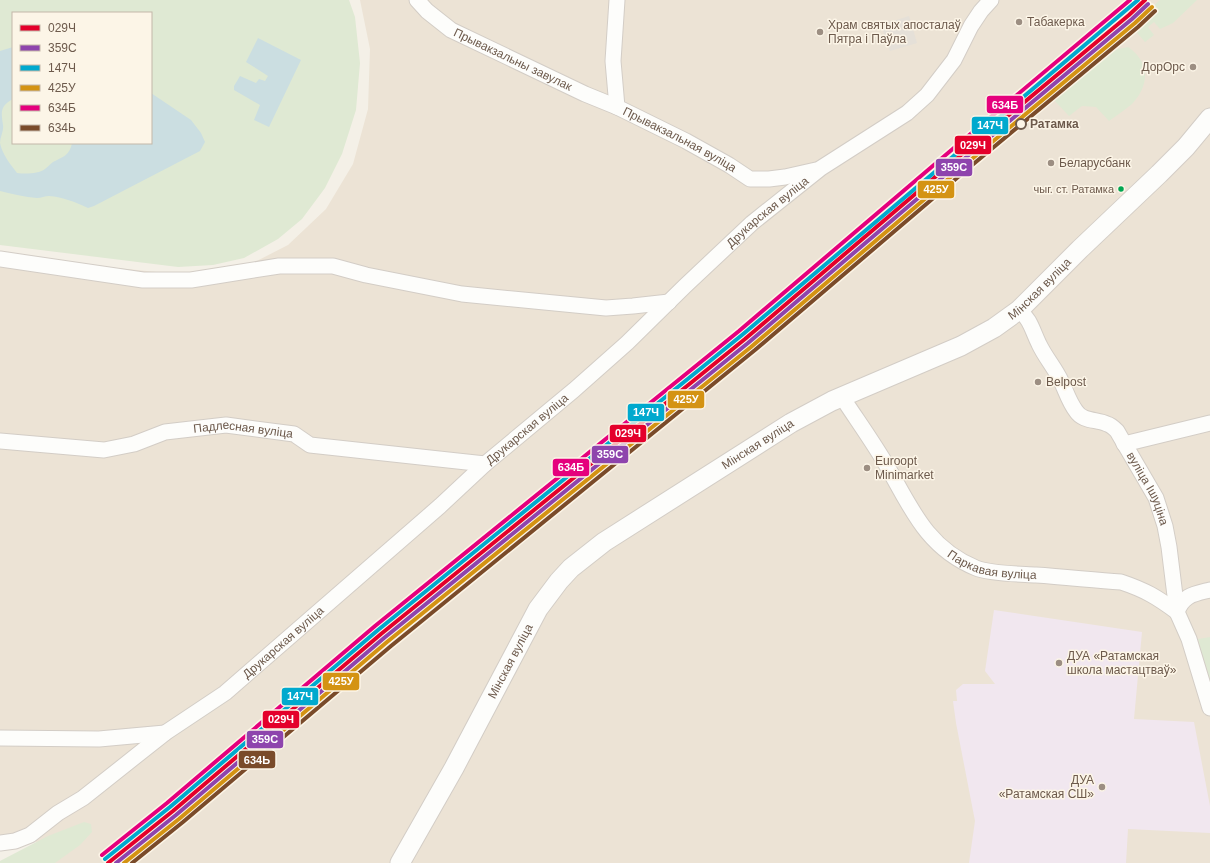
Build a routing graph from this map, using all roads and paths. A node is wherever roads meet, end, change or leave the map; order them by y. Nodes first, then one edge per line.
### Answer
1 (417, 0) edge
2 (617, 0) edge
3 (991, 0) edge
4 (617, 107) junction
5 (1210, 119) edge
6 (821, 168) junction
7 (0, 259) edge
8 (669, 302) junction
9 (1018, 310) junction
10 (842, 397) junction
11 (1210, 423) edge
12 (0, 441) edge
13 (1124, 444) junction
14 (485, 464) junction
15 (1210, 590) edge
16 (1177, 612) junction
17 (1209, 700) edge
18 (165, 733) junction
19 (0, 738) edge
20 (0, 843) edge
21 (400, 863) edge

1 - 4 street, Прывакзальны завулак
2 - 4 street, Прывакзальная вуліца
3 - 6 street, Друкарская вуліца
4 - 6 street, Прывакзальная вуліца
5 - 9 street, Мінская вуліца
6 - 8 street, Друкарская вуліца
7 - 8 street
8 - 14 street, Друкарская вуліца
9 - 10 street, Мінская вуліца
9 - 13 street, вуліца Ішуціна
10 - 16 street, Паркавая вуліца
10 - 21 street, Мінская вуліца
11 - 13 street
12 - 14 street, Падлесная вуліца
13 - 16 street, вуліца Ішуціна
14 - 18 street, Друкарская вуліца
15 - 16 street
16 - 17 street, вуліца Ішуціна
18 - 19 street, Друкарская вуліца
18 - 20 street

